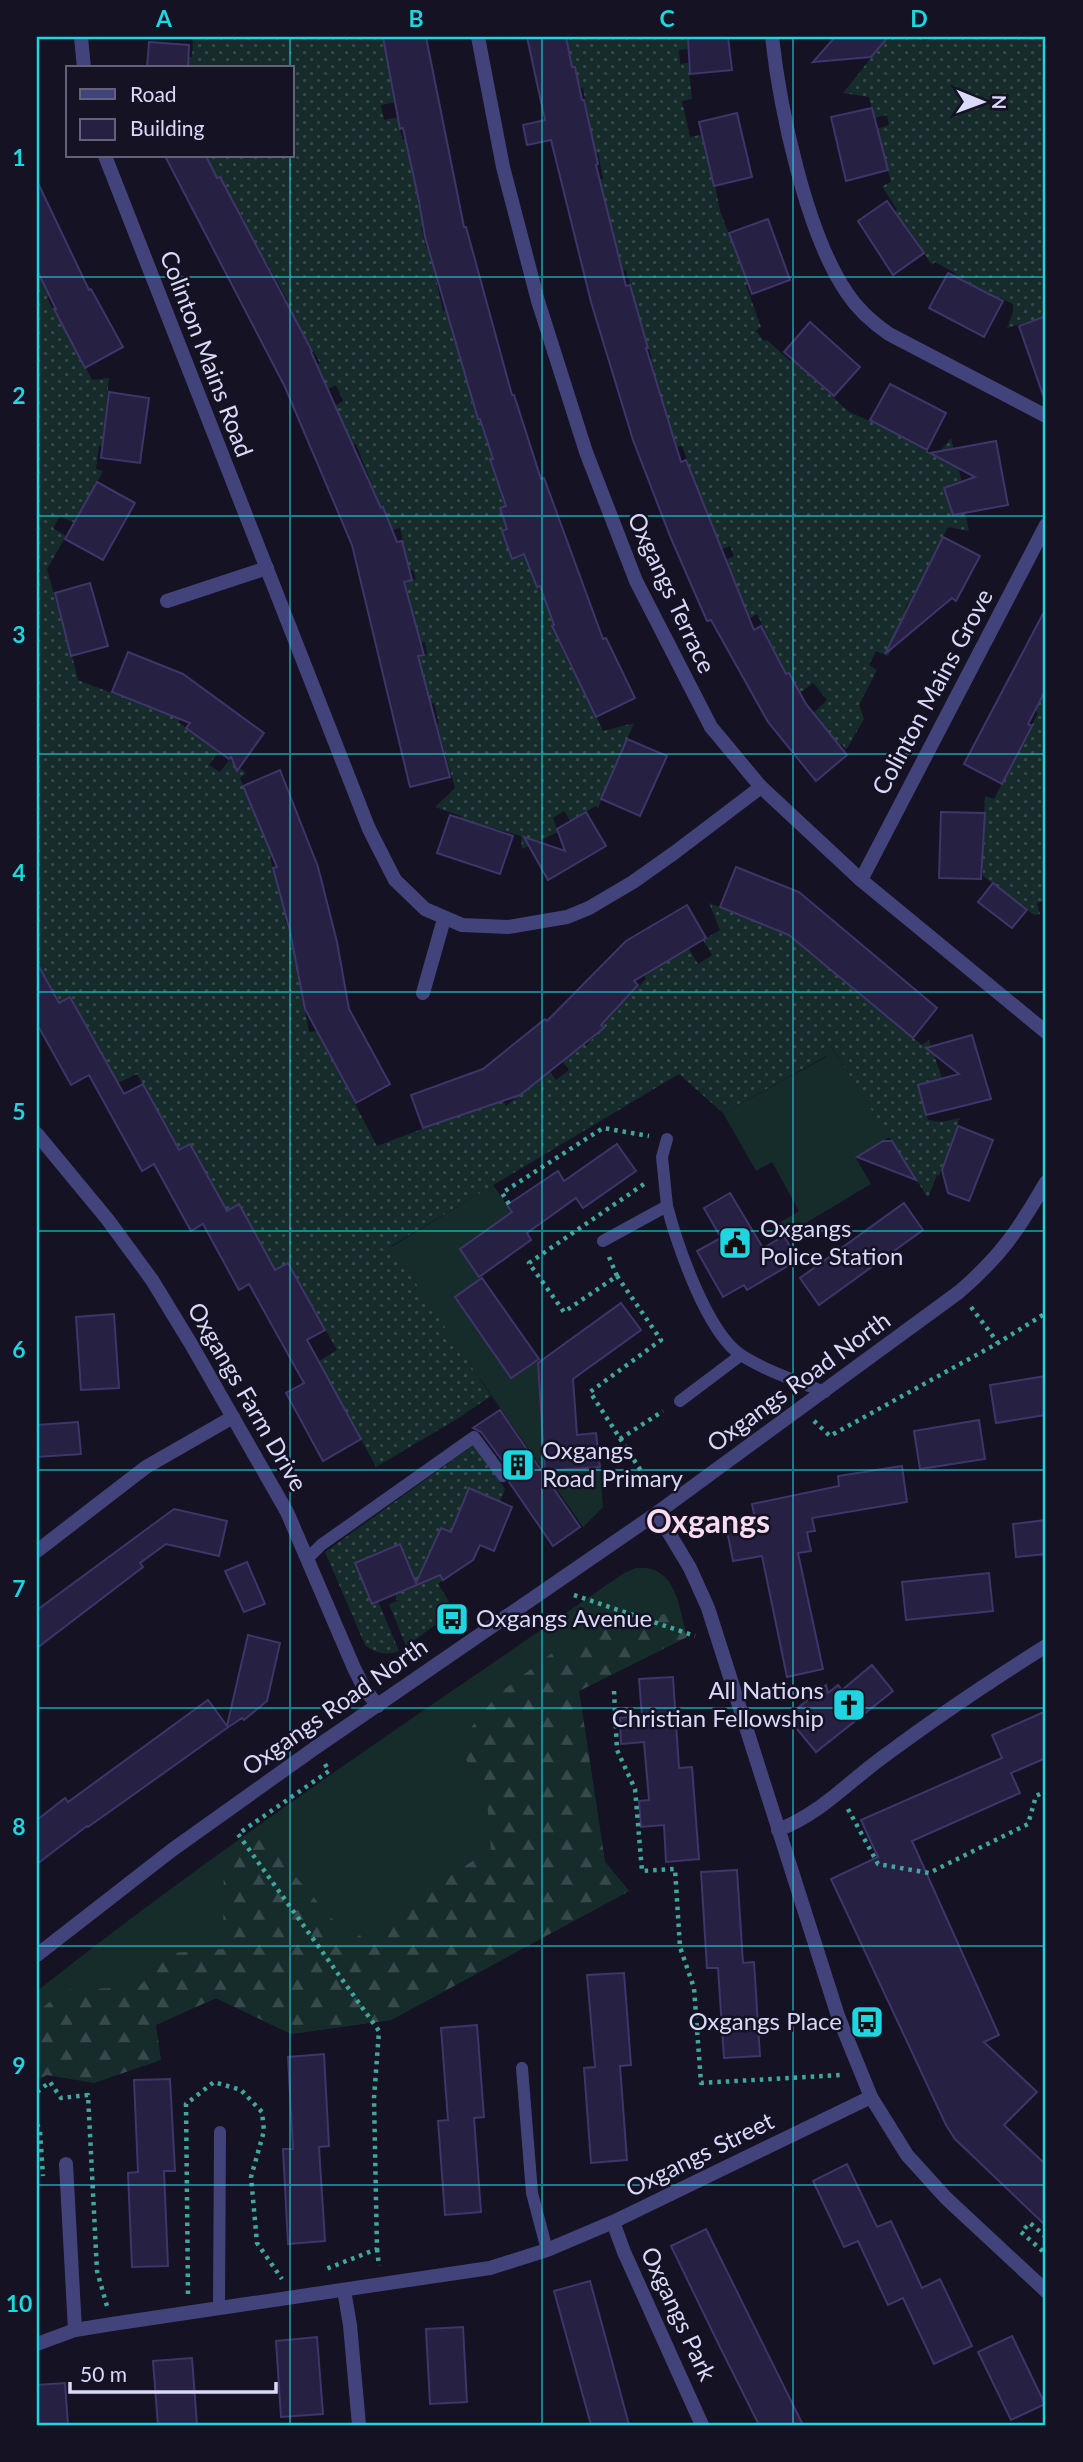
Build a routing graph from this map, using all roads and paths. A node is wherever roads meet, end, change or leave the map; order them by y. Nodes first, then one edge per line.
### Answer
1 (80, 37) edge
2 (478, 37) edge
3 (772, 37) edge
4 (84, 66) edge
5 (106, 158) edge
6 (1046, 416) edge
7 (1046, 525) edge
8 (267, 568) junction
9 (167, 601) dead end
10 (761, 787) junction
11 (861, 880) junction
12 (444, 919) junction
13 (423, 993) dead end
14 (1046, 1032) edge
15 (37, 1134) edge
16 (667, 1139) joint
17 (663, 1176) junction
18 (1046, 1182) edge
19 (509, 1204) dead end
20 (667, 1206) junction
21 (603, 1241) dead end
22 (959, 1292) junction
23 (1046, 1313) edge
24 (998, 1343) junction
25 (741, 1355) junction
26 (825, 1392) junction
27 (680, 1401) joint
28 (800, 1409) junction
29 (233, 1417) junction
30 (620, 1439) junction
31 (503, 1476) dead end
32 (645, 1477) dead end
33 (657, 1513) junction
34 (37, 1551) edge
35 (308, 1558) junction
36 (550, 1587) junction
37 (719, 1644) junction
38 (1046, 1646) edge
39 (614, 1691) dead end
40 (377, 1706) junction
41 (315, 1748) junction
42 (1046, 1791) edge
43 (840, 1793) junction
44 (778, 1830) junction
45 (37, 1955) edge
46 (522, 2068) dead end
47 (860, 2074) junction
48 (871, 2097) junction
49 (220, 2132) dead end
50 (66, 2164) dead end
51 (613, 2222) junction
52 (1046, 2237) edge
53 (547, 2250) junction
54 (1046, 2254) edge
55 (325, 2270) dead end
56 (344, 2290) junction
57 (1046, 2291) edge
58 (219, 2308) junction
59 (75, 2330) junction
60 (37, 2344) edge
61 (359, 2425) edge
62 (702, 2425) edge

1 - 4 street
2 - 10 street, Oxgangs Terrace
3 - 6 street
5 - 8 street, Colinton Mains Road
7 - 11 street, Colinton Mains Grove
8 - 9 street
8 - 12 street, Colinton Mains Road
10 - 11 street, Oxgangs Terrace
10 - 12 street, Colinton Mains Road
11 - 14 street, Oxgangs Terrace
12 - 13 street
15 - 29 street, Oxgangs Farm Drive
16 - 17 lane
16 - 19 path
17 - 20 lane
17 - 30 path
18 - 22 street, Oxgangs Road North
20 - 21 lane
20 - 25 lane
22 - 24 path
22 - 26 street, Oxgangs Road North
23 - 24 path
24 - 28 path
25 - 26 lane
25 - 27 lane
26 - 28 street, Oxgangs Road North
27 - 30 path
28 - 33 street, Oxgangs Road North
29 - 34 street
29 - 35 street, Oxgangs Farm Drive
30 - 32 path
31 - 35 lane
33 - 36 street, Oxgangs Road North
33 - 37 street
35 - 40 street, Oxgangs Farm Drive
36 - 37 path
36 - 40 street, Oxgangs Road North
37 - 44 street
38 - 43 street
39 - 47 path
40 - 41 street, Oxgangs Road North
41 - 45 street, Oxgangs Road North
41 - 55 path
42 - 43 path
43 - 44 street
44 - 47 street
46 - 53 lane
47 - 48 street
48 - 51 street, Oxgangs Street
48 - 57 street
49 - 58 lane
50 - 59 street
51 - 53 street, Oxgangs Street
51 - 62 street, Oxgangs Park
52 - 54 path
53 - 56 street, Oxgangs Street
56 - 58 street, Oxgangs Street
56 - 61 street
58 - 59 street, Oxgangs Street
59 - 60 street, Oxgangs Street

